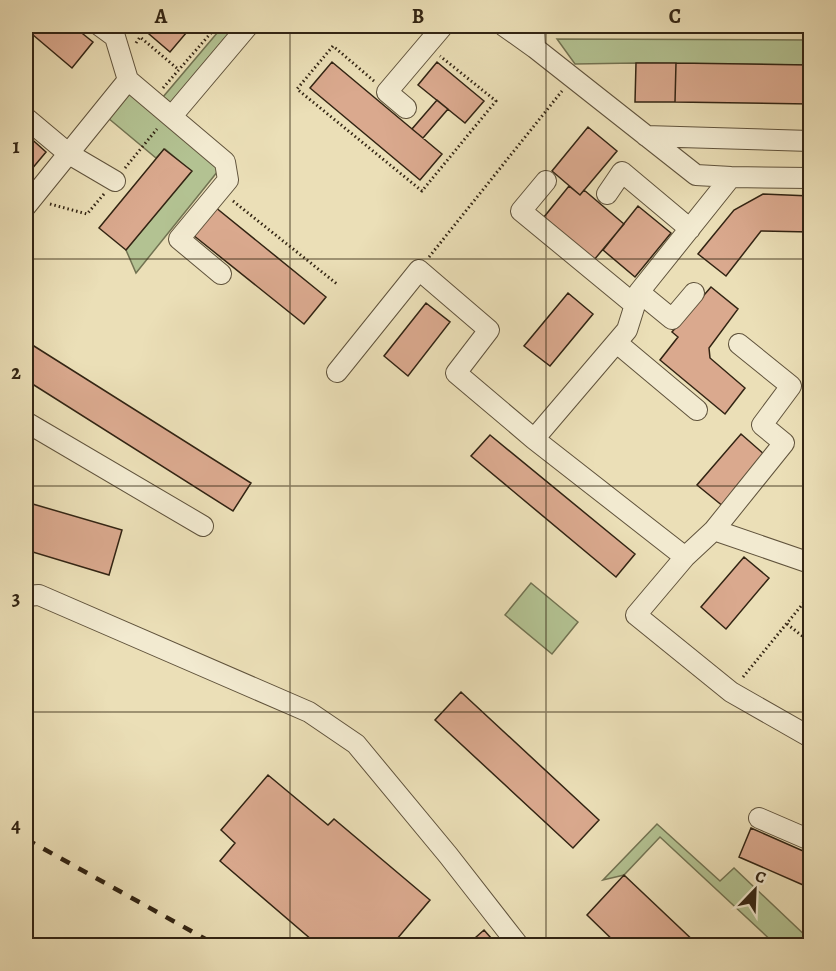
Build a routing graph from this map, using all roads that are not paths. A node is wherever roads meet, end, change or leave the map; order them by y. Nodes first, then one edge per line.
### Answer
1 (100, 26) edge
2 (248, 26) edge
3 (443, 26) edge
4 (504, 26) edge
5 (534, 35) edge
6 (128, 80) junction
7 (406, 108) dead end
8 (172, 116) junction
9 (26, 118) edge
10 (646, 136) junction
11 (810, 141) edge
12 (69, 154) junction
13 (731, 177) junction
14 (810, 178) edge
15 (115, 180) dead end
16 (546, 181) dead end
17 (607, 194) dead end
18 (26, 206) edge
19 (690, 229) junction
20 (221, 274) dead end
21 (694, 293) dead end
22 (637, 299) junction
23 (617, 343) junction
24 (739, 344) dead end
25 (337, 372) dead end
26 (697, 410) dead end
27 (26, 422) edge
28 (534, 439) junction
29 (203, 526) dead end
30 (714, 530) junction
31 (685, 556) junction
32 (810, 563) edge
33 (26, 596) edge
34 (810, 736) edge
35 (759, 818) dead end
36 (810, 840) edge
37 (519, 945) edge

1 - 6 lane
2 - 8 lane
3 - 7 lane
4 - 5 lane
5 - 10 lane
6 - 8 lane
6 - 12 lane
8 - 20 lane
9 - 12 lane
10 - 11 lane
10 - 13 lane
12 - 15 lane
12 - 18 lane
13 - 14 lane
13 - 19 lane
16 - 22 lane
17 - 19 lane
19 - 22 lane
21 - 22 lane
22 - 23 lane
23 - 26 lane
23 - 28 lane
24 - 30 lane
25 - 28 lane
27 - 29 lane
28 - 31 lane
30 - 31 lane
30 - 32 lane
31 - 34 lane
33 - 37 lane
35 - 36 lane

